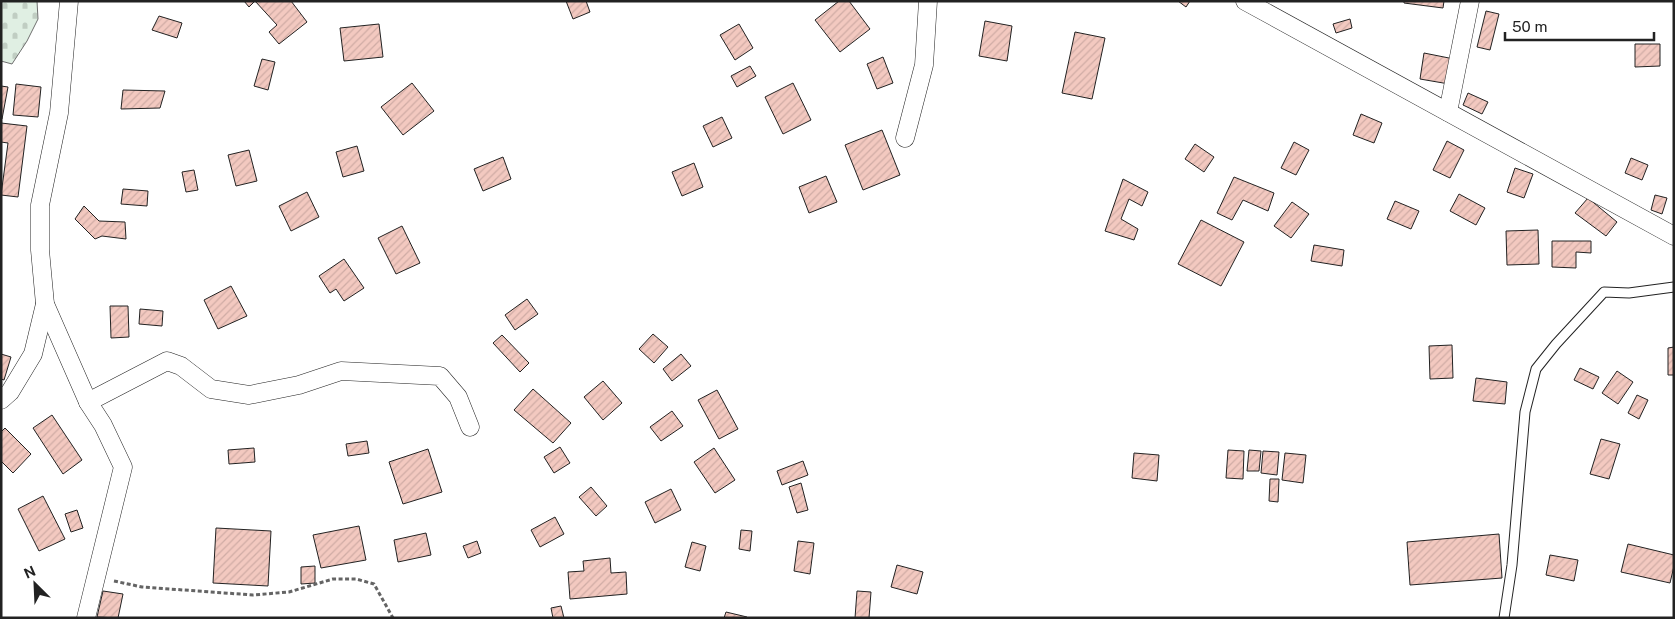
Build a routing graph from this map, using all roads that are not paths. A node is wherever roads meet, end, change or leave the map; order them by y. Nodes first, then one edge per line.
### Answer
1 (69, 1) edge
2 (928, 1) edge
3 (1245, 1) edge
4 (1470, 1) edge
5 (1448, 112) junction
6 (905, 138) dead end
7 (1674, 236) edge
8 (1674, 287) edge
9 (45, 304) junction
10 (1, 400) edge
11 (88, 402) junction
12 (470, 427) dead end
13 (86, 618) edge
14 (1504, 618) edge

1 - 9 street
2 - 6 street
3 - 5 street
4 - 5 street
5 - 7 street
8 - 14 lane
9 - 10 street
9 - 11 street
11 - 12 street
11 - 13 street

